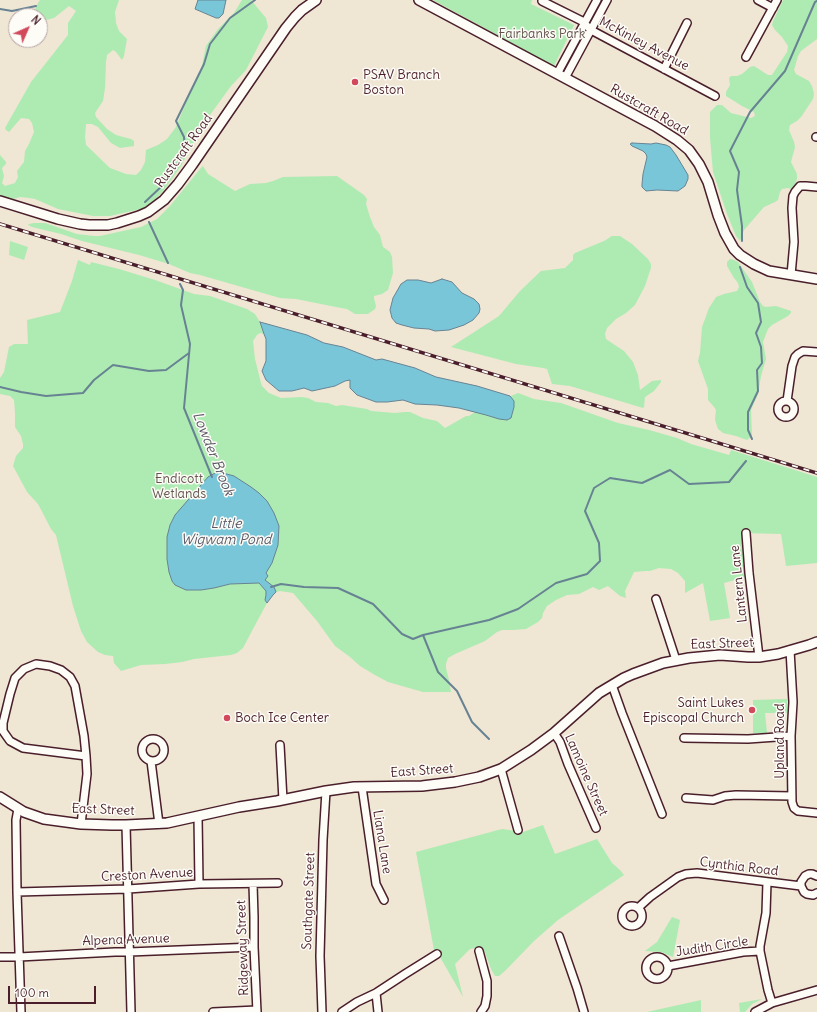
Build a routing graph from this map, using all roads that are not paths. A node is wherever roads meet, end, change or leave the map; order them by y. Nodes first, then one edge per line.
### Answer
1 (316, 0) edge
2 (419, 0) edge
3 (597, 0) edge
4 (607, 0) edge
5 (758, 0) edge
6 (777, 0) edge
7 (542, 1) dead end
8 (773, 8) junction
9 (584, 23) junction
10 (687, 23) dead end
11 (591, 30) junction
12 (746, 57) dead end
13 (664, 69) junction
14 (557, 74) junction
15 (565, 78) junction
16 (715, 96) dead end
17 (817, 187) edge
18 (0, 201) edge
19 (791, 275) junction
20 (817, 279) edge
21 (817, 352) edge
22 (788, 402) dead end
23 (746, 533) dead end
24 (656, 599) dead end
25 (817, 642) edge
26 (790, 650) junction
27 (759, 657) junction
28 (676, 660) junction
29 (612, 685) junction
30 (554, 733) junction
31 (791, 736) junction
32 (684, 738) dead end
33 (280, 745) dead end
34 (86, 756) junction
35 (151, 760) dead end
36 (501, 769) junction
37 (362, 787) junction
38 (326, 791) junction
39 (0, 796) edge
40 (792, 796) junction
41 (686, 798) dead end
42 (283, 800) junction
43 (18, 809) junction
44 (817, 813) edge
45 (662, 814) dead end
46 (198, 816) junction
47 (81, 824) junction
48 (160, 824) junction
49 (126, 825) junction
50 (596, 828) dead end
51 (518, 830) dead end
52 (817, 876) edge
53 (767, 882) junction
54 (278, 883) dead end
55 (199, 884) junction
56 (253, 884) junction
57 (801, 886) junction
58 (128, 889) junction
59 (17, 892) junction
60 (817, 893) edge
61 (384, 900) dead end
62 (638, 908) dead end
63 (559, 936) dead end
64 (254, 947) junction
65 (129, 952) junction
66 (479, 952) dead end
67 (760, 952) junction
68 (437, 954) dead end
69 (0, 957) edge
70 (19, 957) junction
71 (668, 966) dead end
72 (817, 990) edge
73 (376, 993) junction
74 (772, 1003) junction
75 (257, 1011) edge
76 (21, 1012) edge
77 (131, 1012) edge
78 (212, 1012) edge
79 (322, 1012) edge
80 (342, 1012) edge
81 (378, 1012) edge
82 (481, 1012) edge
83 (584, 1012) edge
84 (755, 1012) edge

1 - 18 main road, Rustcraft Road
2 - 14 main road, Rustcraft Road
3 - 9 street
4 - 11 street
5 - 8 street
6 - 8 street
7 - 9 street, McKinley Avenue
8 - 12 street
9 - 11 street, McKinley Avenue
9 - 14 street
10 - 13 street
11 - 13 street, McKinley Avenue
11 - 15 street
13 - 16 street, McKinley Avenue
14 - 15 main road, Rustcraft Road
15 - 19 main road, Rustcraft Road
17 - 19 street
19 - 20 main road, Rustcraft Road
21 - 22 street
23 - 27 street, Lantern Lane
24 - 28 street
25 - 26 main road, East Street
26 - 27 main road, East Street
26 - 31 street, Upland Road
27 - 28 main road, East Street
28 - 29 main road, East Street
29 - 30 main road, East Street
29 - 45 street
30 - 36 main road, East Street
30 - 50 street, Lamoine Street
31 - 32 street
31 - 40 street, Upland Road
33 - 42 street
34 - 34 street
34 - 47 street
35 - 48 street
36 - 37 main road, East Street
36 - 51 street
37 - 38 main road, East Street
37 - 61 street, Liana Lane
38 - 42 main road, East Street
38 - 79 street, Southgate Street
39 - 43 main road, East Street
40 - 41 street
40 - 44 street, Upland Road
42 - 46 main road, East Street
43 - 47 main road, East Street
43 - 59 street
46 - 48 main road, East Street
46 - 55 street
47 - 49 main road, East Street
48 - 49 main road, East Street
49 - 58 street
52 - 57 street
53 - 57 street, Cynthia Road
53 - 62 street, Cynthia Road
53 - 67 street
54 - 56 street, Creston Avenue
55 - 56 street, Creston Avenue
55 - 58 street, Creston Avenue
56 - 64 street, Ridgeway Street
57 - 60 street, Cynthia Road
58 - 59 street, Creston Avenue
58 - 65 street
59 - 70 street
63 - 83 street
64 - 65 street, Alpena Avenue
64 - 75 street, Ridgeway Street
65 - 70 street, Alpena Avenue
65 - 77 street
66 - 82 street
67 - 71 street, Judith Circle
67 - 74 street
68 - 73 street
69 - 70 street, Alpena Avenue
70 - 76 street
72 - 74 street
73 - 80 street
73 - 81 street
74 - 84 street
75 - 78 street

